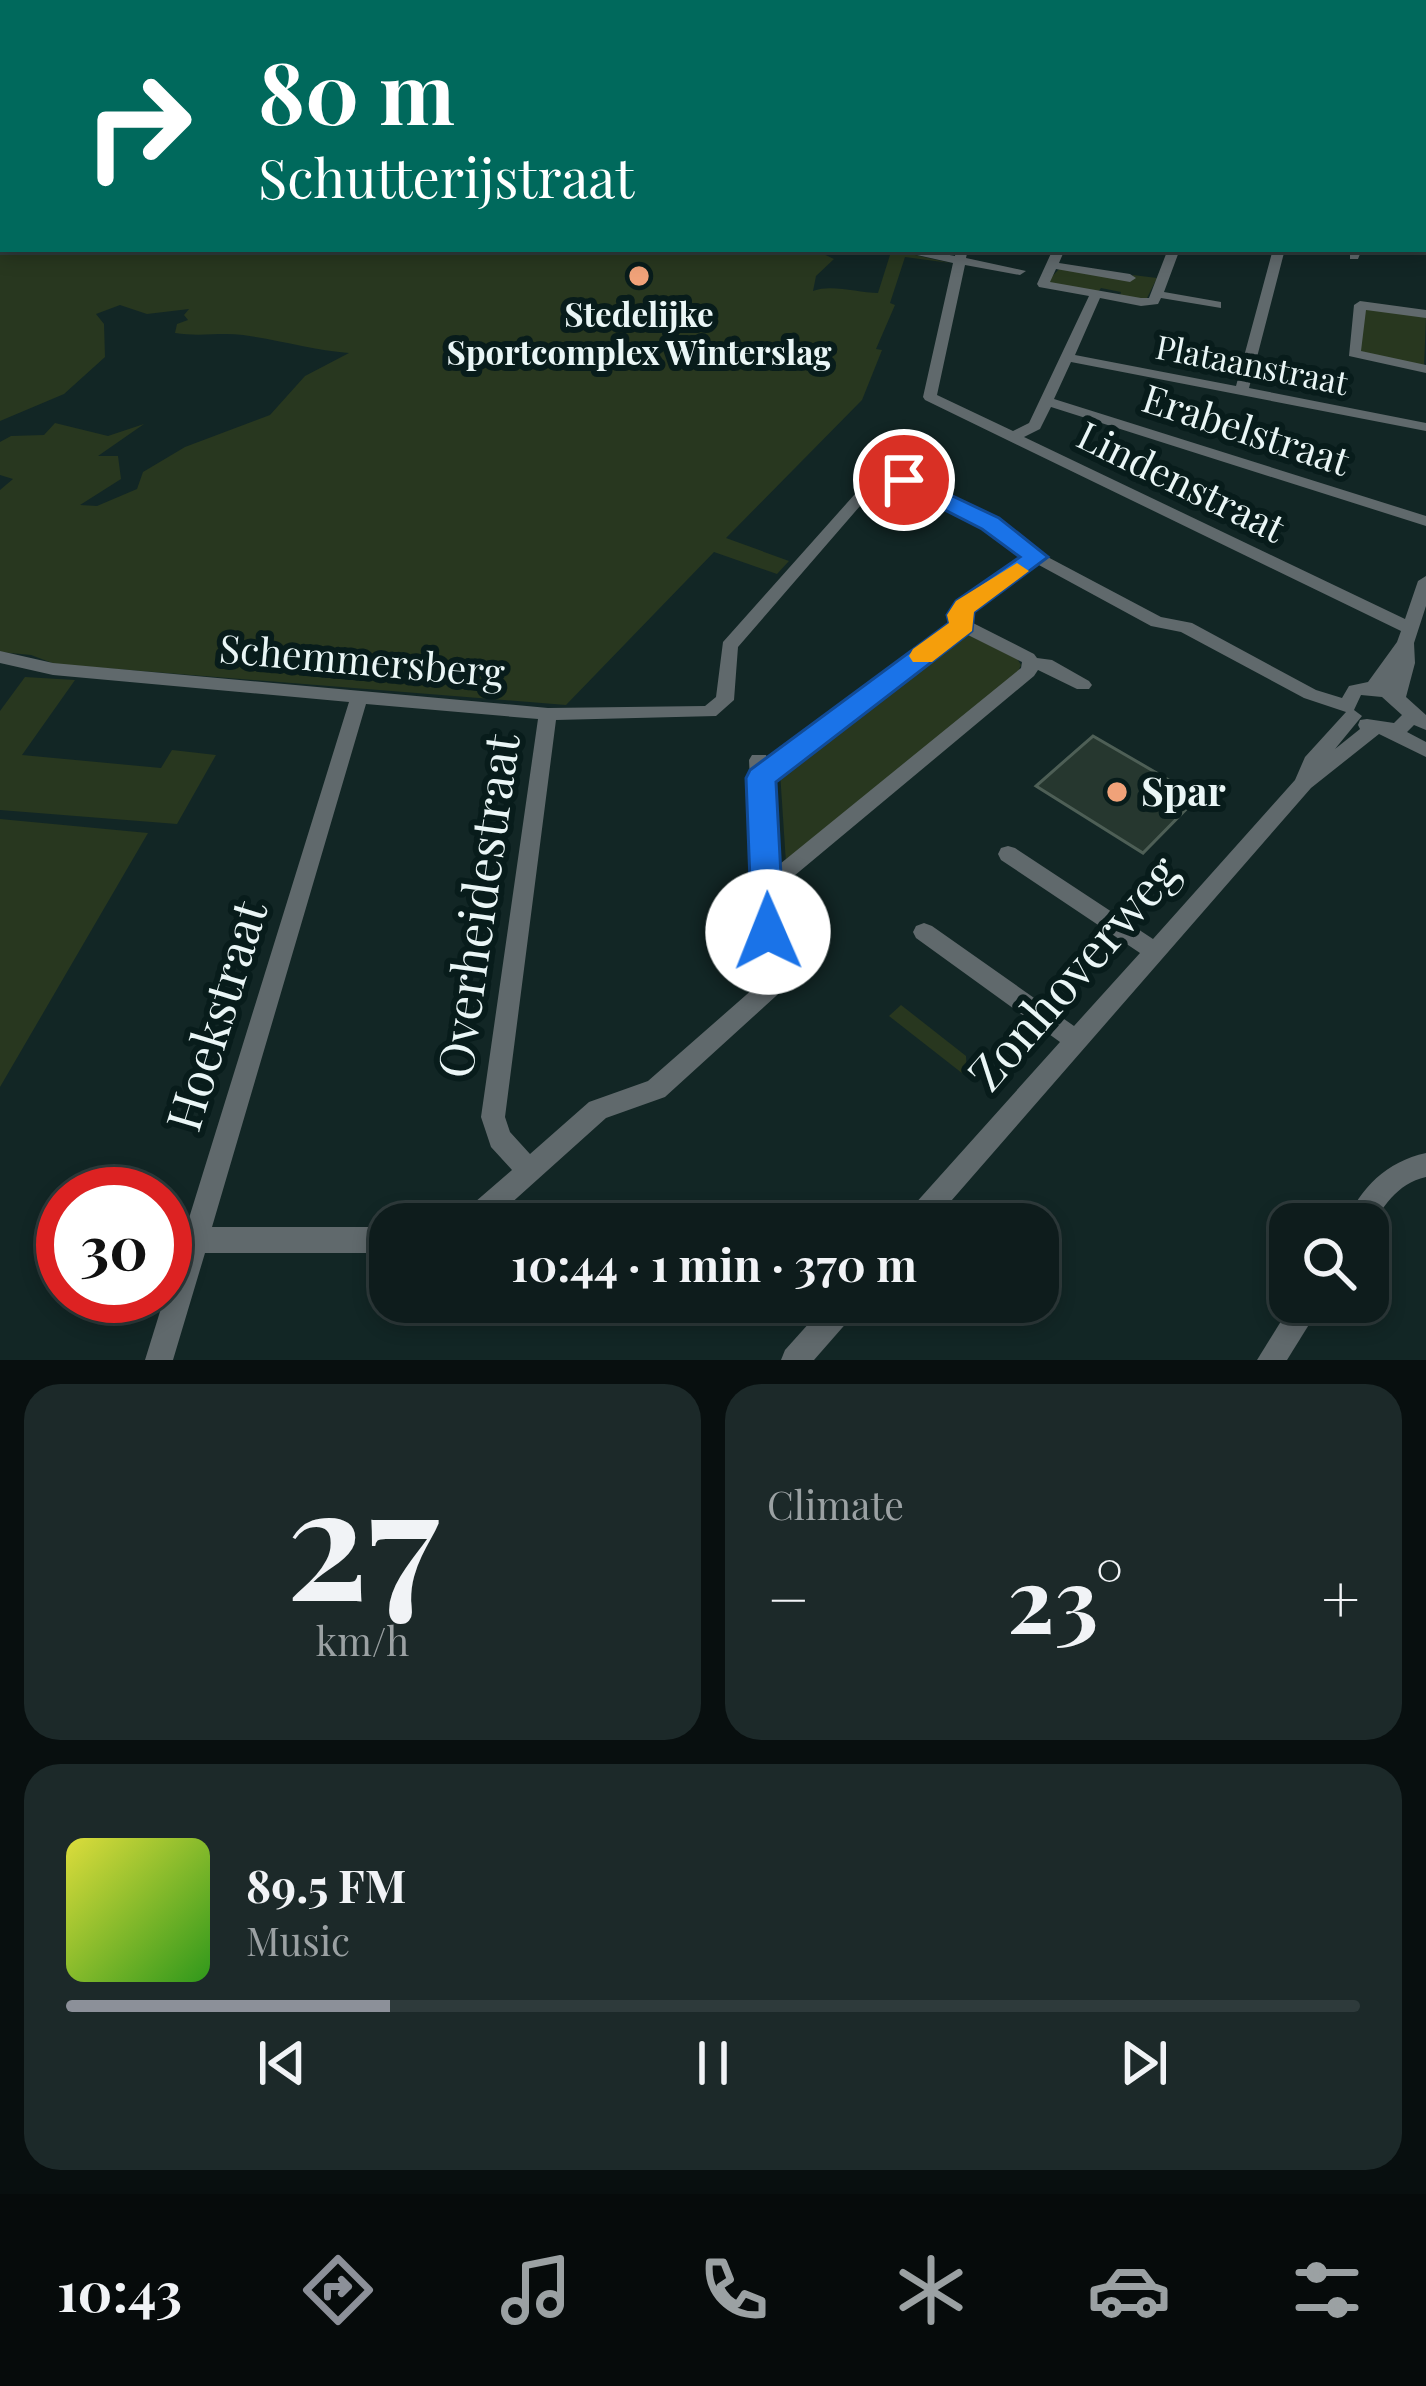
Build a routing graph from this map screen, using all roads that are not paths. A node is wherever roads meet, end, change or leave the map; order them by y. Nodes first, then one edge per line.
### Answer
1 (921, 252) edge
2 (1058, 252) edge
3 (1173, 252) edge
4 (1278, 252) edge
5 (955, 256) edge
6 (1049, 269) junction
7 (1020, 271) dead end
8 (1130, 278) dead end
9 (1157, 294) junction
10 (1096, 295) junction
11 (1217, 305) dead end
12 (1426, 314) edge
13 (1067, 357) junction
14 (1426, 369) edge
15 (1241, 391) junction
16 (1047, 401) junction
17 (1426, 427) edge
18 (1013, 437) junction
19 (1426, 521) edge
20 (1036, 557) junction
21 (1426, 581) edge
22 (963, 625) junction
23 (1408, 636) junction
24 (0, 657) edge
25 (1032, 664) junction
26 (1083, 685) dead end
27 (1374, 688) junction
28 (1397, 696) junction
29 (358, 698) junction
30 (1350, 706) junction
31 (548, 715) junction
32 (1419, 720) edge
33 (1381, 729) junction
34 (1426, 750) edge
35 (1304, 783) junction
36 (1008, 854) dead end
37 (768, 886) junction
38 (925, 932) dead end
39 (1153, 950) junction
40 (1075, 1040) junction
41 (1426, 1165) edge
42 (528, 1169) junction
43 (492, 1203) edge
44 (932, 1203) edge
45 (1372, 1203) edge
46 (194, 1240) junction
47 (369, 1240) edge
48 (828, 1323) edge
49 (1295, 1323) edge
50 (159, 1360) edge
51 (795, 1360) edge
52 (1271, 1360) edge

1 - 5 street
2 - 6 street
3 - 9 street
4 - 15 street
5 - 7 street
5 - 18 street, Lindenstraat
6 - 8 street
6 - 10 street
9 - 10 street
9 - 11 street
10 - 13 street
12 - 14 street
13 - 15 street, Plataanstraat
13 - 16 street
15 - 17 street, Plataanstraat
16 - 18 street
16 - 19 street, Erabelstraat
18 - 23 street, Lindenstraat
20 - 22 street
20 - 30 street
20 - 31 street, Schemmersberg
21 - 23 street
22 - 25 street
22 - 37 street
23 - 27 street
23 - 28 street
24 - 29 street, Schemmersberg
25 - 26 street
25 - 37 street
27 - 28 street
27 - 30 street
28 - 32 street
29 - 31 street, Schemmersberg
29 - 46 street, Hoekstraat
30 - 33 street
30 - 35 street, Zonhoverweg
31 - 42 street, Overheidestraat
32 - 33 street, Zonhoverweg
33 - 34 street
33 - 35 street, Zonhoverweg
35 - 39 street, Zonhoverweg
36 - 39 street
37 - 42 street
38 - 40 street
39 - 40 street, Zonhoverweg
40 - 44 street, Zonhoverweg
41 - 45 street
42 - 43 street
46 - 47 street
46 - 50 street, Hoekstraat
48 - 51 street
49 - 52 street

